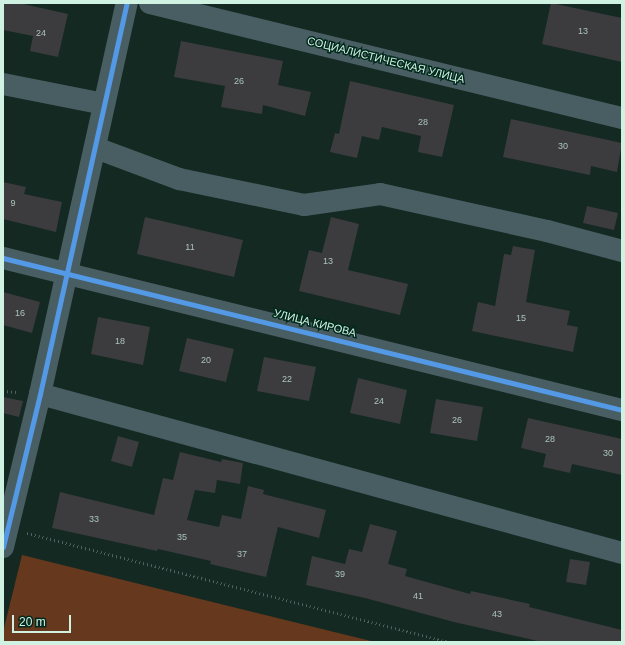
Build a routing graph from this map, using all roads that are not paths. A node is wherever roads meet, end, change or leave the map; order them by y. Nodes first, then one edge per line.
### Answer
1 (127, 3) edge
2 (150, 3) edge
3 (3, 84) edge
4 (104, 104) junction
5 (622, 118) edge
6 (96, 148) junction
7 (622, 251) edge
8 (3, 258) edge
9 (67, 272) junction
10 (40, 394) junction
11 (622, 410) edge
12 (6, 538) edge
13 (622, 553) edge

1 - 4 street
2 - 5 street, СОЦИАЛИСТИЧЕСКАЯ УЛИЦА
3 - 4 street
4 - 6 street
6 - 7 street
6 - 9 street
8 - 9 street, УЛИЦА КИРОВА
9 - 10 street
9 - 11 street, УЛИЦА КИРОВА
10 - 12 street
10 - 13 street

